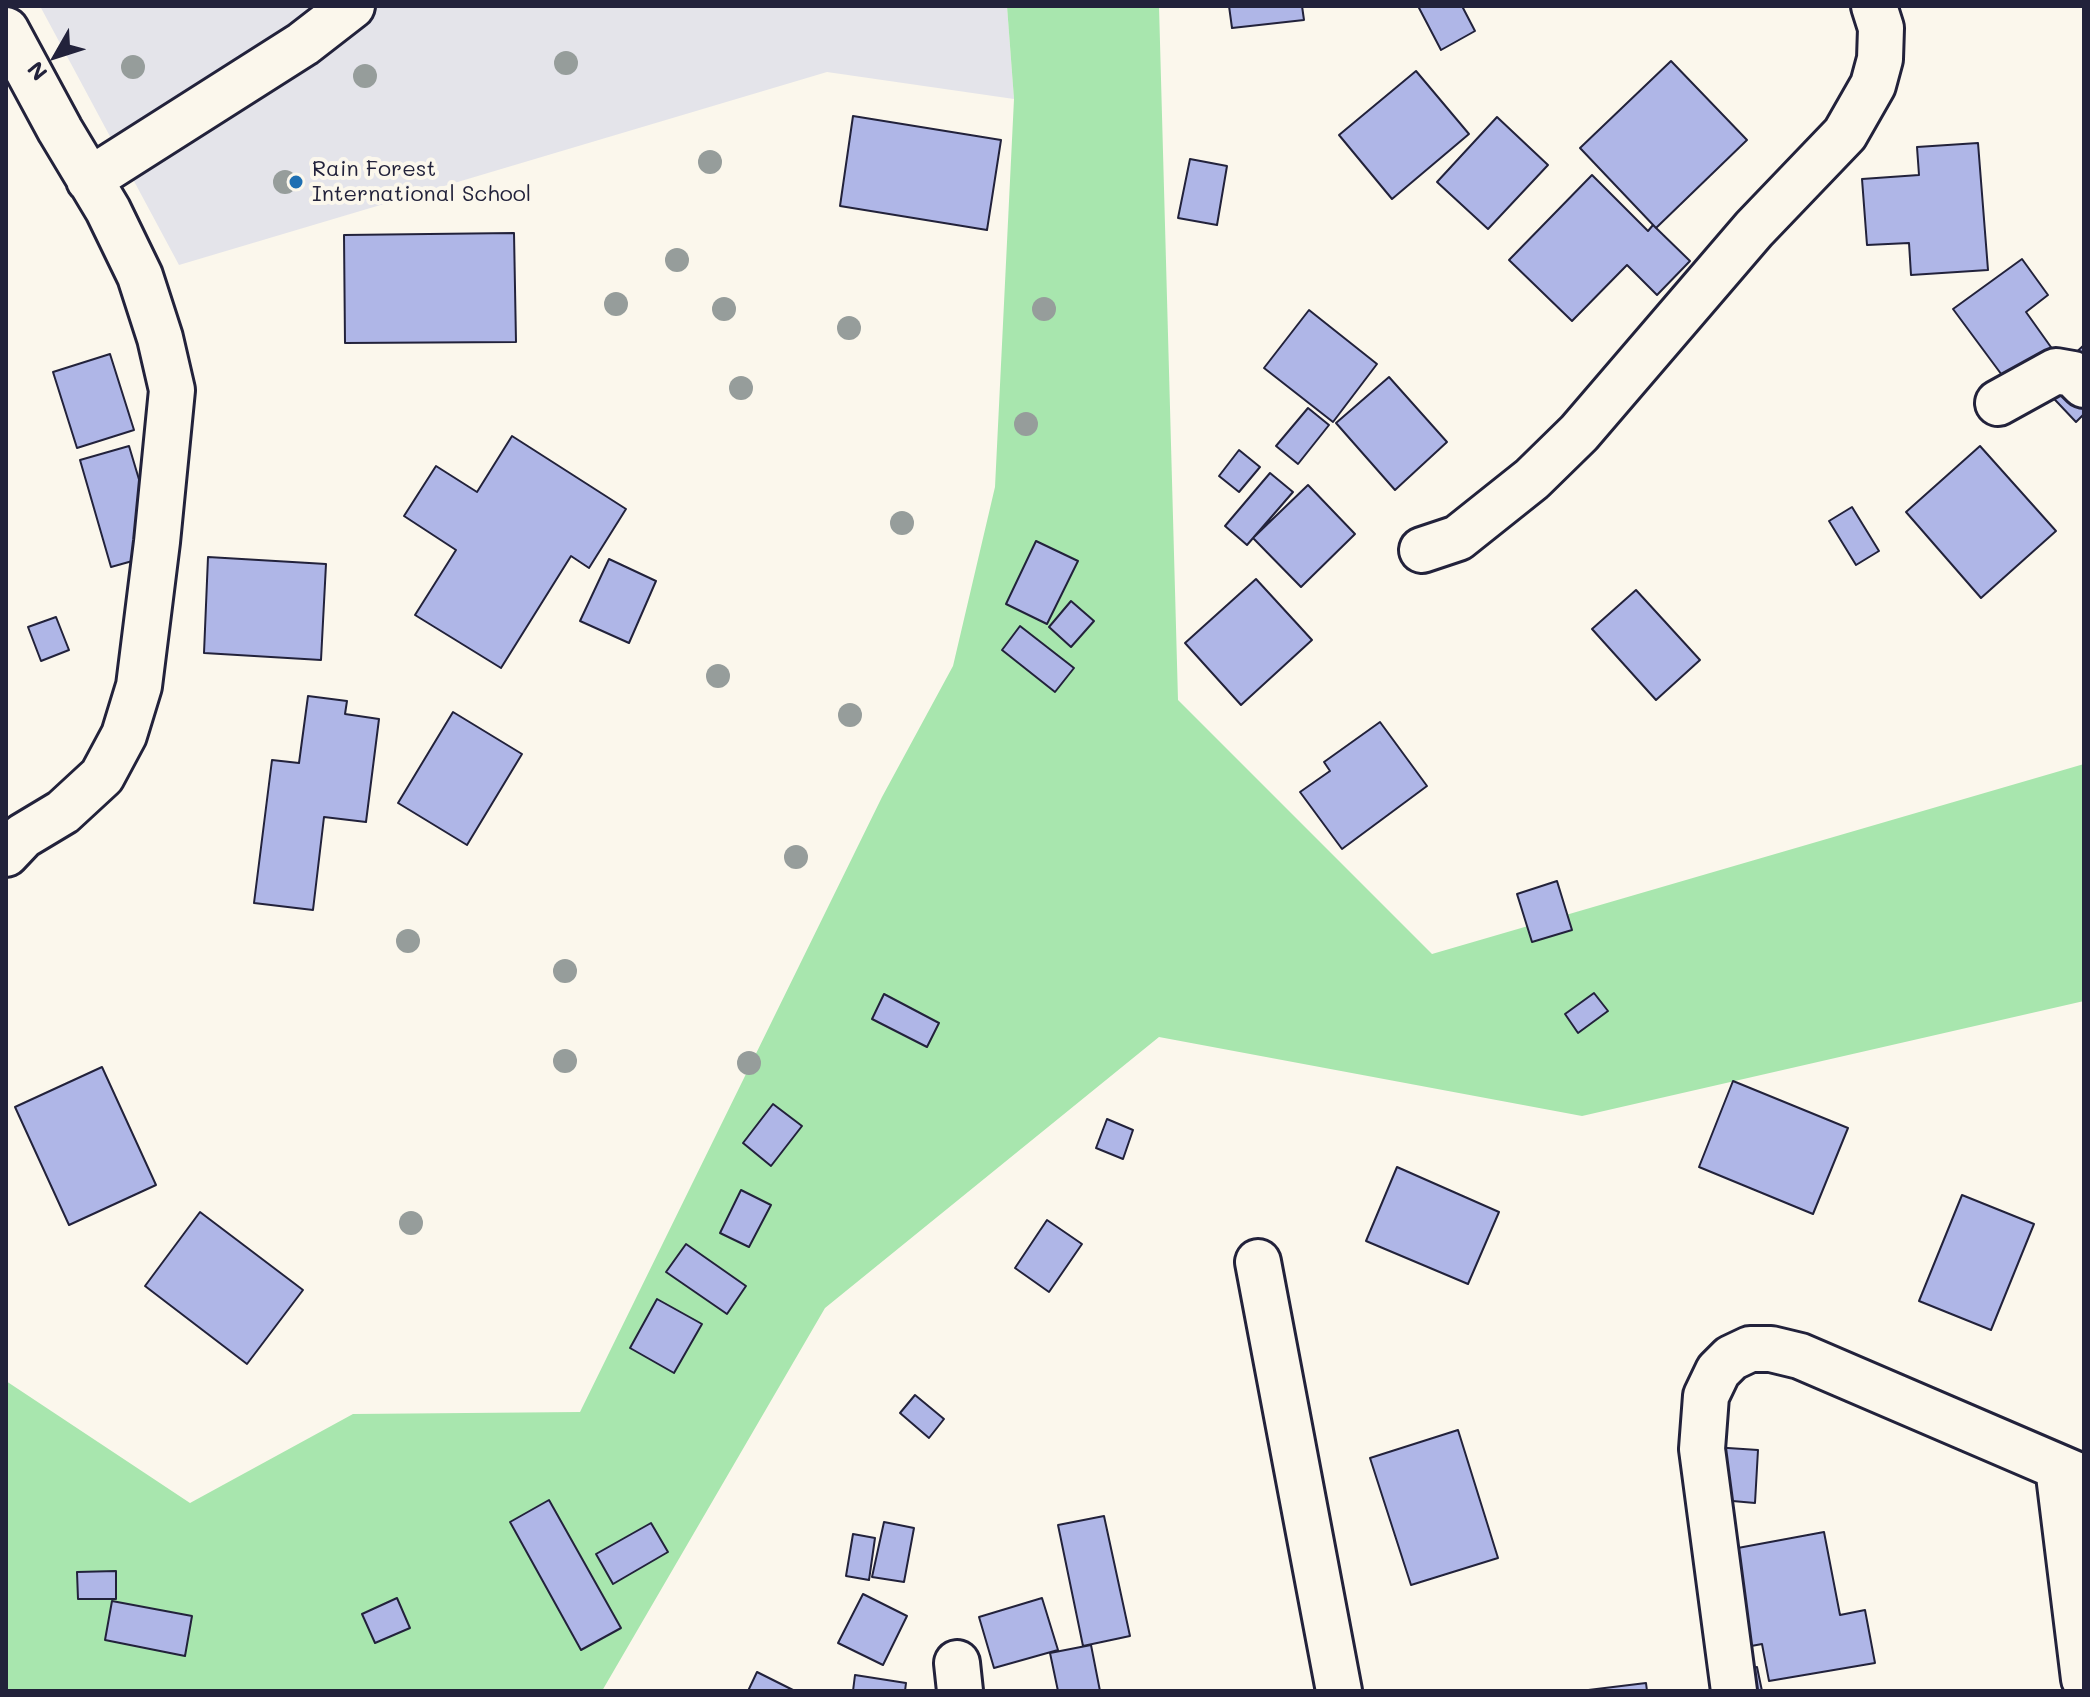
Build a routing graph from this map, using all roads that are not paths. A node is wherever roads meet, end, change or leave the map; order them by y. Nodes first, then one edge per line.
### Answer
1 (352, 6) edge
2 (1874, 6) edge
3 (6, 30) edge
4 (89, 180) junction
5 (2084, 385) edge
6 (1998, 403) dead end
7 (1422, 550) dead end
8 (6, 854) edge
9 (1258, 1262) dead end
10 (2071, 1472) edge
11 (2084, 1679) edge
12 (1339, 1691) edge
13 (1734, 1691) edge

1 - 4 street
2 - 7 street
3 - 4 street
4 - 8 street
5 - 6 street
9 - 12 street
10 - 11 street
10 - 13 street

